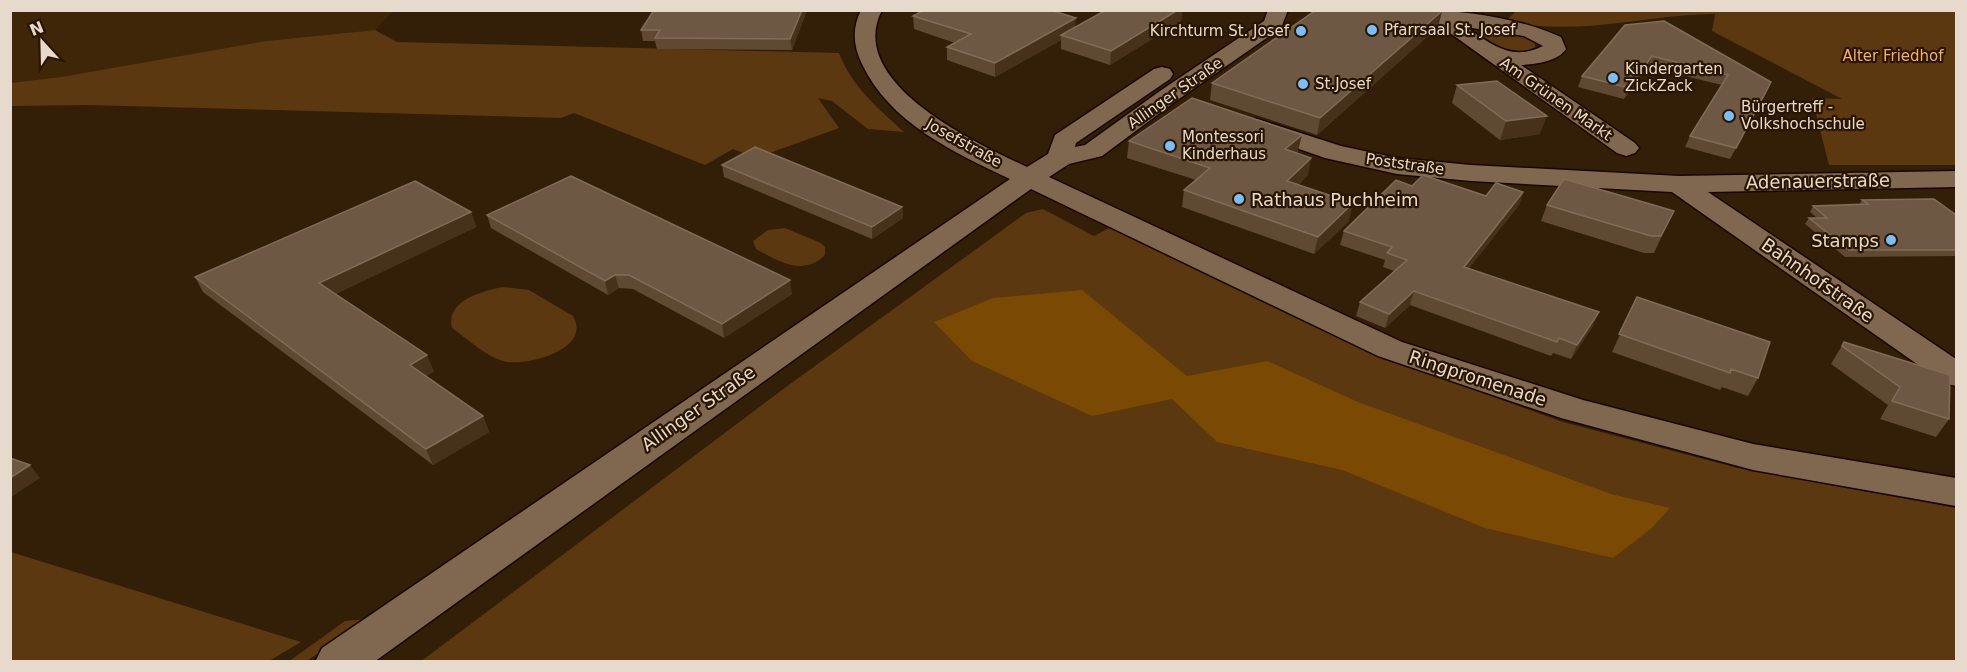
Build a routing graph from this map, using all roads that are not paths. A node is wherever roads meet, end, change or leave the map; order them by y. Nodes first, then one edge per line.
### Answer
1 (872, 10) edge
2 (1278, 10) edge
3 (1432, 13) edge
4 (1493, 56) junction
5 (1180, 62) dead end
6 (1142, 88) junction
7 (1168, 96) junction
8 (1195, 106) edge
9 (1238, 120) edge
10 (1626, 148) dead end
11 (1060, 158) junction
12 (1029, 178) junction
13 (1956, 179) edge
14 (1679, 184) junction
15 (1956, 375) edge
16 (1956, 492) edge
17 (338, 662) edge

1 - 12 street, Josefstraße
2 - 7 street, Allinger Straße
3 - 4 street, Am Grünen Markt
3 - 4 street
4 - 10 street, Am Grünen Markt
5 - 6 street, Allinger Straße
6 - 7 street
6 - 11 street, Allinger Straße
7 - 8 street
7 - 11 street, Allinger Straße
9 - 14 street, Poststraße
11 - 12 street, Allinger Straße
12 - 16 street, Ringpromenade
12 - 17 street, Allinger Straße
13 - 14 street, Adenauerstraße
14 - 15 street, Bahnhofstraße

